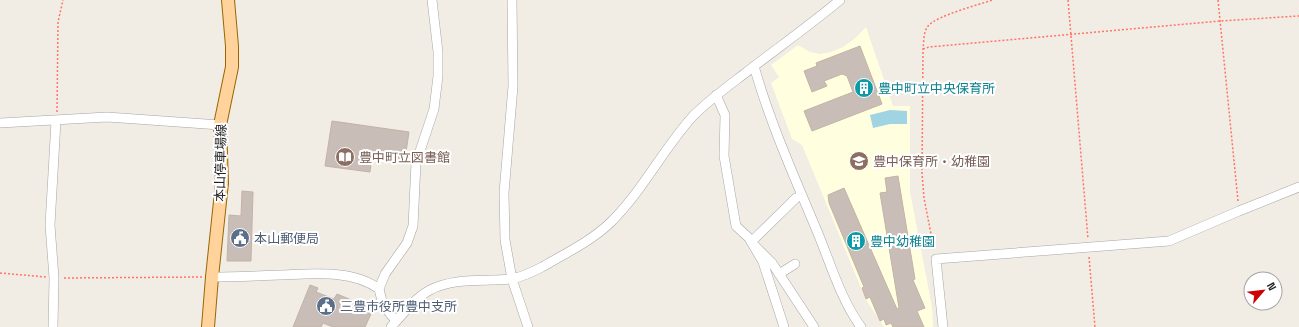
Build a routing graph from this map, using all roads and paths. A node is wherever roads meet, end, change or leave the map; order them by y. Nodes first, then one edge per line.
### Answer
1 (63, 0) edge
2 (228, 0) edge
3 (432, 0) edge
4 (512, 0) edge
5 (840, 0) edge
6 (993, 0) edge
7 (1068, 0) edge
8 (1218, 0) edge
9 (1299, 16) edge
10 (1220, 21) junction
11 (1071, 34) junction
12 (923, 48) junction
13 (754, 66) junction
14 (716, 95) junction
15 (56, 121) junction
16 (0, 123) edge
17 (220, 125) junction
18 (1299, 187) edge
19 (796, 198) dead end
20 (1239, 211) junction
21 (751, 242) junction
22 (1088, 248) junction
23 (936, 259) junction
24 (795, 264) dead end
25 (0, 273) edge
26 (779, 274) junction
27 (212, 277) junction
28 (54, 278) junction
29 (512, 279) junction
30 (379, 289) junction
31 (394, 324) edge
32 (53, 327) edge
33 (208, 327) edge
34 (528, 327) edge
35 (784, 327) edge
36 (814, 327) edge
37 (861, 327) edge
38 (943, 327) edge
39 (1095, 327) edge

1 - 15 path
2 - 17 main road, 本山停車場線
3 - 30 street
4 - 29 street
5 - 13 street
6 - 12 path
7 - 11 path
8 - 10 path
9 - 10 path
10 - 11 path
10 - 20 path
11 - 12 path
11 - 22 path
12 - 23 path
13 - 14 street
13 - 37 street
14 - 21 street
14 - 29 street
15 - 16 street
15 - 17 street
15 - 28 street
17 - 27 main road, 本山停車場線
18 - 20 street
19 - 21 street
20 - 22 street
21 - 26 street
21 - 35 street
22 - 23 street
22 - 39 path
23 - 38 street
24 - 26 street
25 - 28 path
26 - 36 street
27 - 28 path
27 - 30 street
27 - 33 main road, 本山停車場線
28 - 32 street
29 - 31 street
29 - 34 street
30 - 31 street

